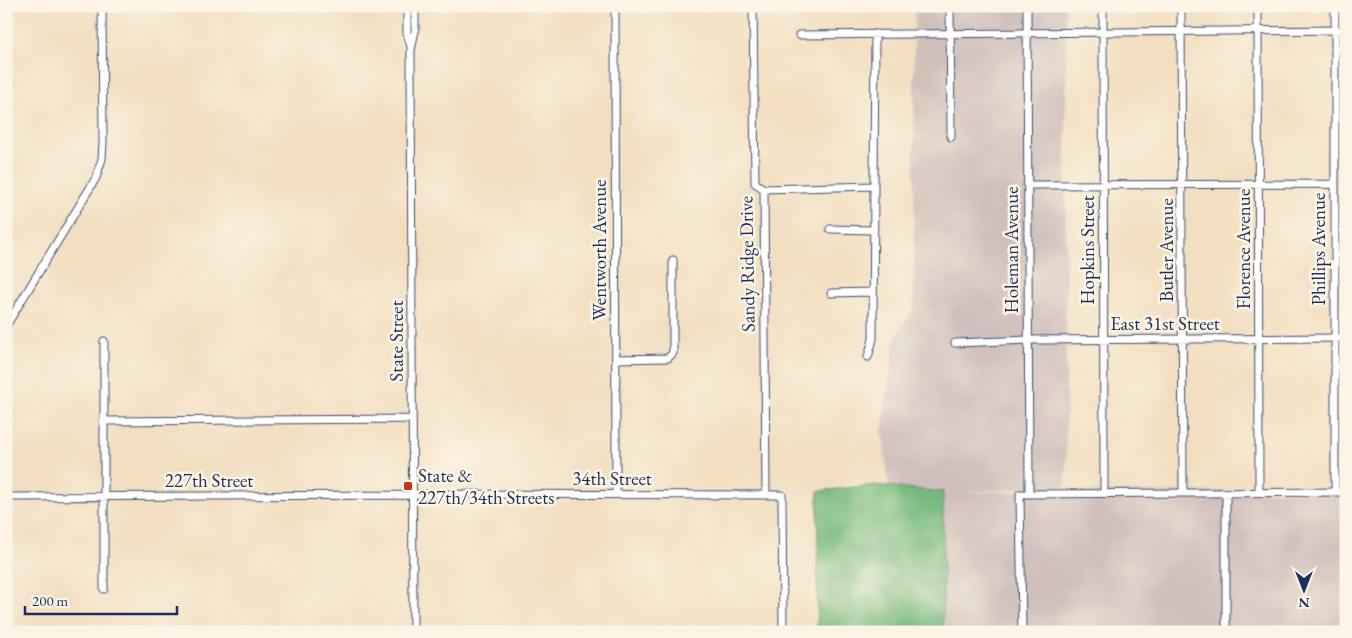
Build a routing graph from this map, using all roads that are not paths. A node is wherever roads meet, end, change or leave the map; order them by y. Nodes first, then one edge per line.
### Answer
1 (102, 6) edge
2 (407, 6) edge
3 (416, 6) edge
4 (615, 6) edge
5 (753, 6) edge
6 (950, 6) edge
7 (1027, 6) edge
8 (1103, 6) edge
9 (1181, 6) edge
10 (1258, 6) edge
11 (1335, 6) edge
12 (1181, 30) junction
13 (1258, 30) junction
14 (1335, 30) junction
15 (1346, 30) edge
16 (1103, 31) junction
17 (1027, 32) junction
18 (950, 33) junction
19 (800, 34) dead end
20 (875, 34) junction
21 (411, 50) junction
22 (951, 137) dead end
23 (1259, 184) junction
24 (1334, 184) junction
25 (1027, 185) junction
26 (1104, 185) junction
27 (1182, 185) junction
28 (874, 186) junction
29 (764, 189) junction
30 (830, 229) dead end
31 (872, 230) junction
32 (673, 260) dead end
33 (872, 292) junction
34 (831, 293) dead end
35 (6, 326) edge
36 (1335, 338) junction
37 (1346, 338) edge
38 (1183, 339) junction
39 (1259, 339) junction
40 (1028, 340) junction
41 (1104, 340) junction
42 (104, 341) dead end
43 (955, 343) dead end
44 (868, 357) dead end
45 (616, 359) junction
46 (412, 419) junction
47 (103, 421) junction
48 (1259, 492) junction
49 (1335, 492) junction
50 (1346, 492) edge
51 (1104, 493) junction
52 (1183, 493) junction
53 (1226, 493) junction
54 (616, 494) junction
55 (1029, 494) junction
56 (412, 495) junction
57 (766, 495) junction
58 (104, 496) junction
59 (6, 497) edge
60 (104, 589) dead end
61 (413, 632) edge
62 (783, 632) edge
63 (1022, 632) edge
64 (1226, 632) edge

1 - 35 street
2 - 21 street, State Street
3 - 21 street, State Street
4 - 45 street, Wentworth Avenue
5 - 29 street, Sandy Ridge Drive
6 - 18 street
7 - 17 street, Holeman Avenue
8 - 16 street, Hopkins Street
9 - 12 street, Butler Avenue
10 - 13 street, Florence Avenue
11 - 14 street, Phillips Avenue
12 - 13 street
12 - 16 street
12 - 27 street, Butler Avenue
13 - 14 street
13 - 23 street, Florence Avenue
14 - 15 street
14 - 24 street, Phillips Avenue
16 - 17 street
16 - 26 street, Hopkins Street
17 - 18 street
17 - 25 street, Holeman Avenue
18 - 20 street
18 - 22 street
19 - 20 street
20 - 28 street
21 - 46 street, State Street
23 - 24 street
23 - 27 street
23 - 39 street, Florence Avenue
24 - 36 street, Phillips Avenue
25 - 26 street
25 - 40 street, Holeman Avenue
26 - 27 street
26 - 41 street, Hopkins Street
27 - 38 street, Butler Avenue
28 - 29 street
28 - 31 street
29 - 57 street, Sandy Ridge Drive
30 - 31 street
31 - 33 street
32 - 45 street
33 - 34 street
33 - 44 street
36 - 37 street, East 31st Street
36 - 39 street, East 31st Street
36 - 49 street, Phillips Avenue
38 - 39 street, East 31st Street
38 - 41 street, East 31st Street
38 - 52 street, Butler Avenue
39 - 48 street, Florence Avenue
40 - 41 street, East 31st Street
40 - 43 street, East 31st Street
40 - 55 street, Holeman Avenue
41 - 51 street, Hopkins Street
42 - 47 street
45 - 54 street, Wentworth Avenue
46 - 47 street
46 - 56 street, State Street
47 - 58 street
48 - 49 street
48 - 53 street
49 - 50 street
51 - 52 street
51 - 55 street
52 - 53 street
53 - 64 street
54 - 56 street, 34th Street
54 - 57 street, 34th Street
55 - 63 street
56 - 58 street, 227th Street
56 - 61 street, State Street
57 - 62 street, 34th Street
58 - 59 street, 227th Street
58 - 60 street

